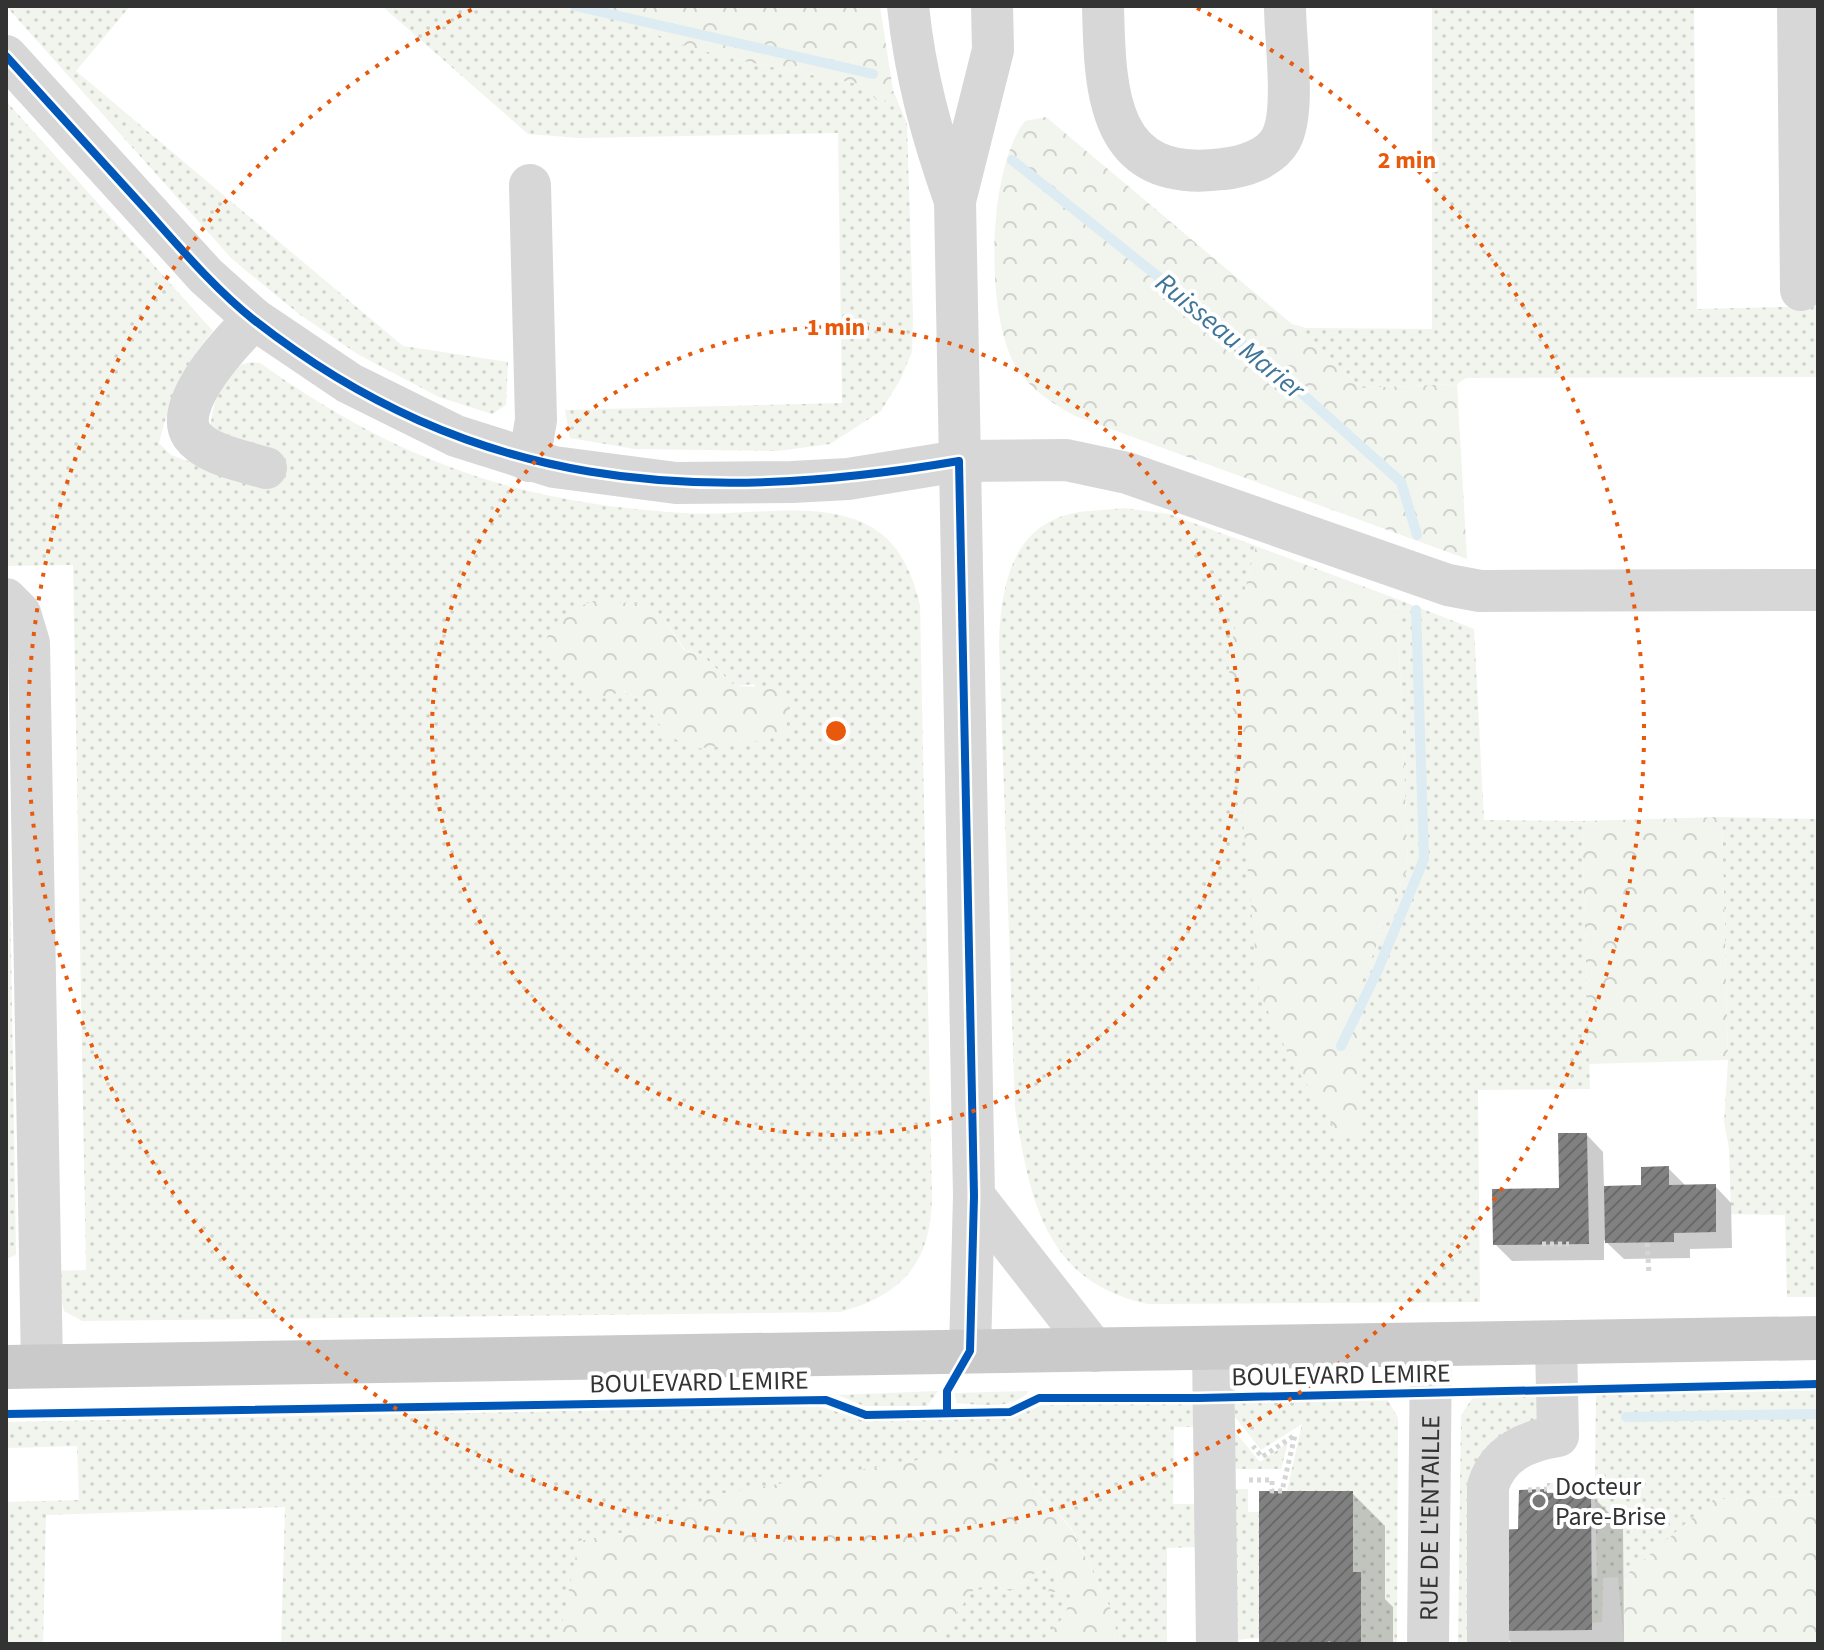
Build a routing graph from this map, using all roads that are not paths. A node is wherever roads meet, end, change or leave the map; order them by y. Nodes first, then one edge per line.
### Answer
1 (908, 6) edge
2 (992, 6) edge
3 (1103, 6) edge
4 (1285, 6) edge
5 (1798, 6) edge
6 (6, 56) edge
7 (530, 185) dead end
8 (955, 201) junction
9 (1801, 290) dead end
10 (254, 319) junction
11 (529, 461) junction
12 (959, 461) junction
13 (266, 468) dead end
14 (1818, 590) edge
15 (6, 599) edge
16 (974, 1196) junction
17 (1818, 1338) edge
18 (1556, 1343) junction
19 (1431, 1345) junction
20 (970, 1351) junction
21 (1095, 1351) junction
22 (1213, 1351) junction
23 (24, 1367) edge
24 (1217, 1644) edge
25 (1428, 1644) edge
26 (1488, 1644) edge

1 - 8 street
2 - 8 street
3 - 4 street
5 - 9 street
6 - 10 street
7 - 11 street
8 - 12 street
10 - 11 street
10 - 13 street
11 - 12 street
12 - 14 street
12 - 16 street
15 - 23 street
16 - 20 street
16 - 21 street
17 - 18 main road, BOULEVARD LEMIRE
18 - 19 main road, BOULEVARD LEMIRE
18 - 26 street
19 - 22 main road, BOULEVARD LEMIRE
19 - 25 street, RUE DE L'ENTAILLE
20 - 21 main road, BOULEVARD LEMIRE
20 - 23 main road, BOULEVARD LEMIRE
21 - 22 main road, BOULEVARD LEMIRE
22 - 24 street

